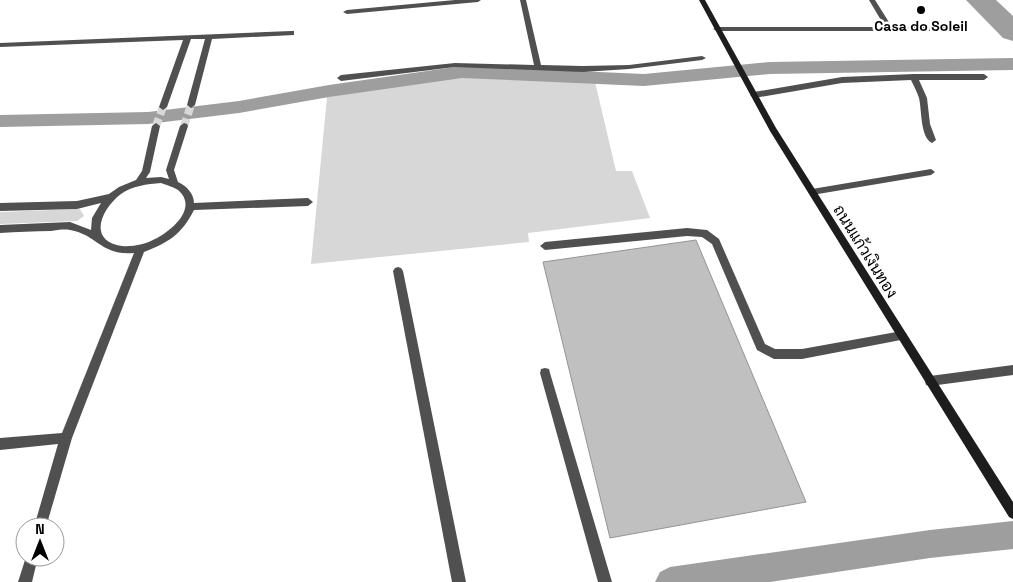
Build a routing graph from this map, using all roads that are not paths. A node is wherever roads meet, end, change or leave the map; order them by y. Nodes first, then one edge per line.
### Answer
1 (478, 0) edge
2 (523, 0) edge
3 (702, 0) edge
4 (872, 0) edge
5 (347, 12) dead end
6 (717, 29) junction
7 (890, 29) junction
8 (944, 29) dead end
9 (291, 32) dead end
10 (209, 36) junction
11 (188, 37) junction
12 (0, 45) edge
13 (702, 58) dead end
14 (538, 67) junction
15 (914, 76) junction
16 (984, 77) dead end
17 (341, 78) dead end
18 (754, 95) junction
19 (191, 105) tunnel mouth
20 (163, 107) tunnel mouth
21 (156, 126) tunnel mouth
22 (184, 126) tunnel mouth
23 (932, 140) dead end
24 (930, 172) dead end
25 (139, 182) junction
26 (174, 182) junction
27 (812, 192) junction
28 (113, 196) junction
29 (308, 202) dead end
30 (0, 207) edge
31 (190, 207) junction
32 (0, 229) edge
33 (96, 236) junction
34 (546, 246) dead end
35 (140, 249) junction
36 (398, 271) dead end
37 (902, 336) junction
38 (1013, 370) edge
39 (545, 373) dead end
40 (930, 381) junction
41 (66, 438) junction
42 (0, 444) edge
43 (1011, 507) edge
44 (43, 517) edge
45 (29, 567) edge
46 (25, 582) edge
47 (459, 582) edge
48 (605, 582) edge

1 - 5 street
2 - 14 street
3 - 6 street, ถนนแก้วเงินทอง
4 - 7 street
6 - 7 street
6 - 18 street, ถนนแก้วเงินทอง
7 - 8 street
9 - 10 street
10 - 11 street
10 - 19 street
11 - 12 street
11 - 20 street
13 - 14 street
14 - 17 street
15 - 16 street
15 - 18 street
15 - 23 street
18 - 27 street, ถนนแก้วเงินทอง
21 - 25 street
22 - 26 street
24 - 27 street
25 - 26 street
25 - 28 street
26 - 31 street
27 - 37 street, ถนนแก้วเงินทอง
28 - 30 street
28 - 33 street
29 - 31 street
31 - 35 street
32 - 33 street
33 - 35 street
34 - 37 street
35 - 41 street
36 - 47 street
37 - 40 street, ถนนแก้วเงินทอง
38 - 40 street
39 - 48 street
40 - 43 street, ถนนแก้วเงินทอง
41 - 42 street
41 - 44 street
45 - 46 street

